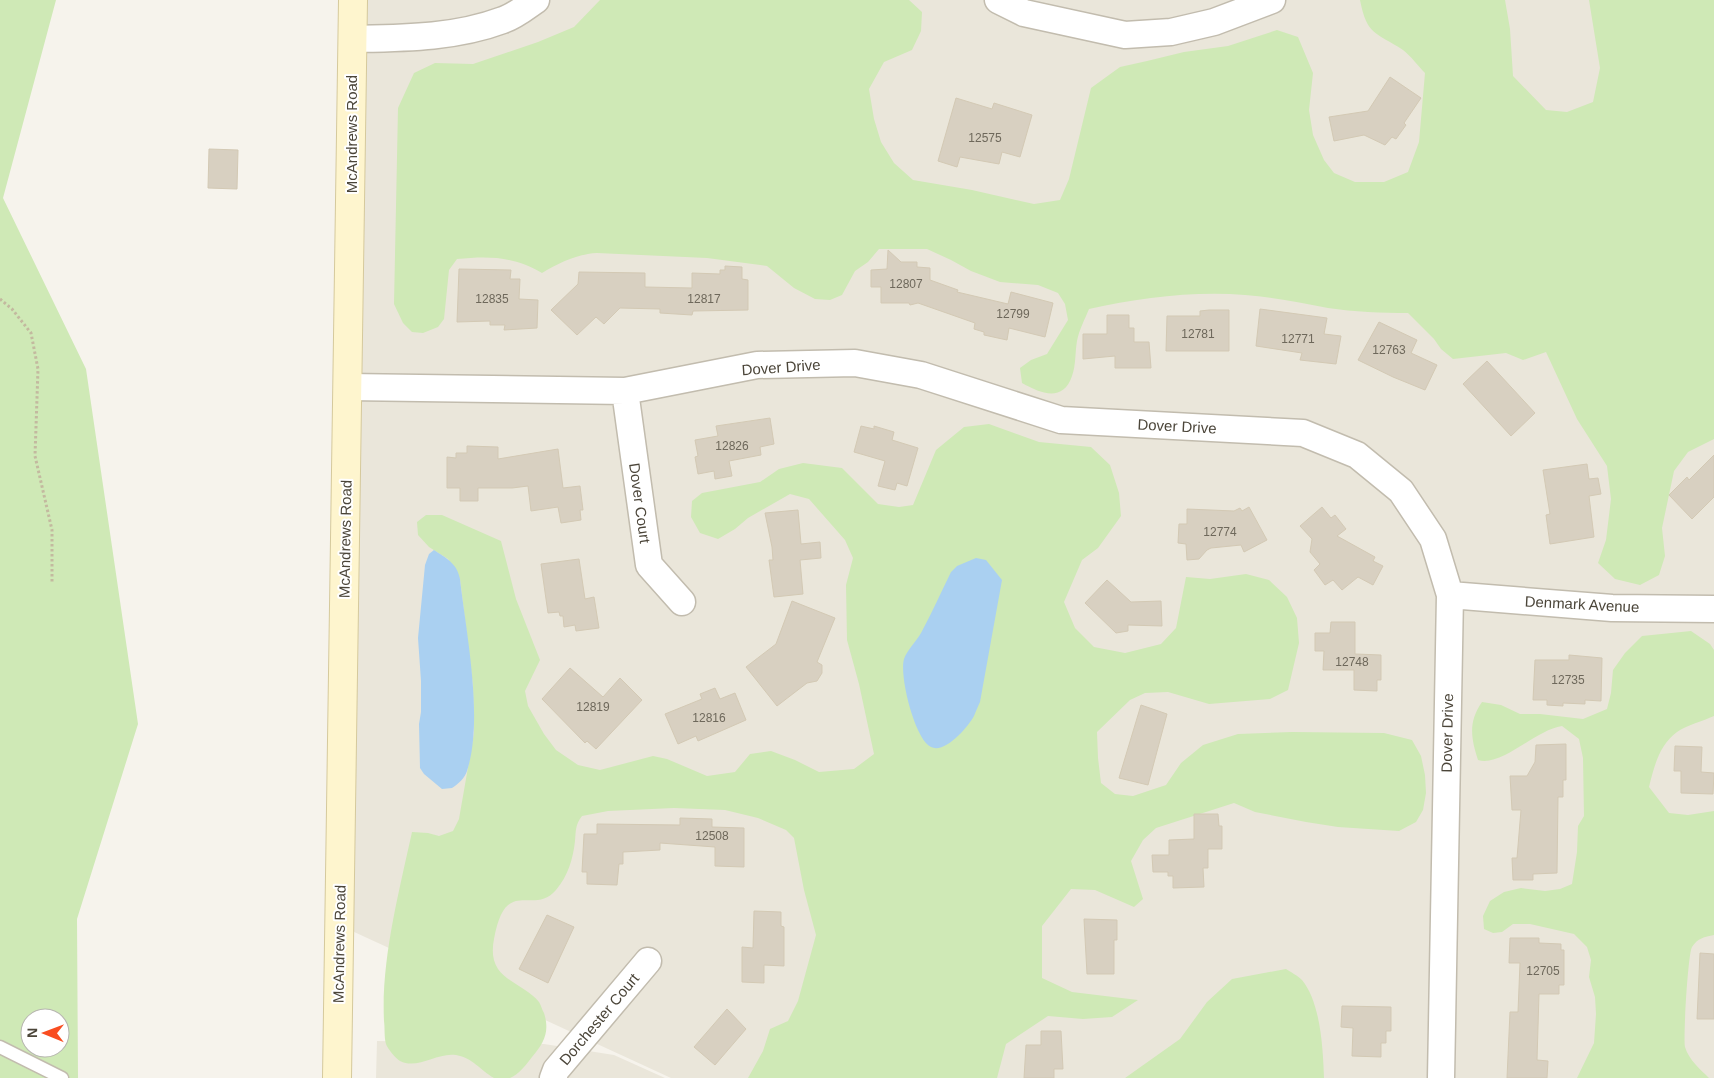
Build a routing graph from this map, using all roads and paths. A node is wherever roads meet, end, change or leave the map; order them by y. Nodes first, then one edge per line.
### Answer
1 (353, 0) edge
2 (536, 0) edge
3 (998, 0) edge
4 (1272, 0) edge
5 (354, 39) junction
6 (0, 299) edge
7 (348, 387) junction
8 (625, 391) junction
9 (52, 583) dead end
10 (1450, 595) junction
11 (682, 602) dead end
12 (1714, 609) edge
13 (648, 961) dead end
14 (0, 1046) edge
15 (62, 1078) edge
16 (337, 1078) edge
17 (553, 1078) edge
18 (1441, 1078) edge

1 - 5 main road, McAndrews Road
2 - 5 street
3 - 4 street
5 - 7 main road, McAndrews Road
6 - 9 path
7 - 8 street, Dover Drive
7 - 16 main road, McAndrews Road
8 - 10 street, Dover Drive
8 - 11 street, Dover Court
10 - 12 street, Denmark Avenue
10 - 18 street, Dover Drive
13 - 17 street, Dorchester Court
14 - 15 lane

